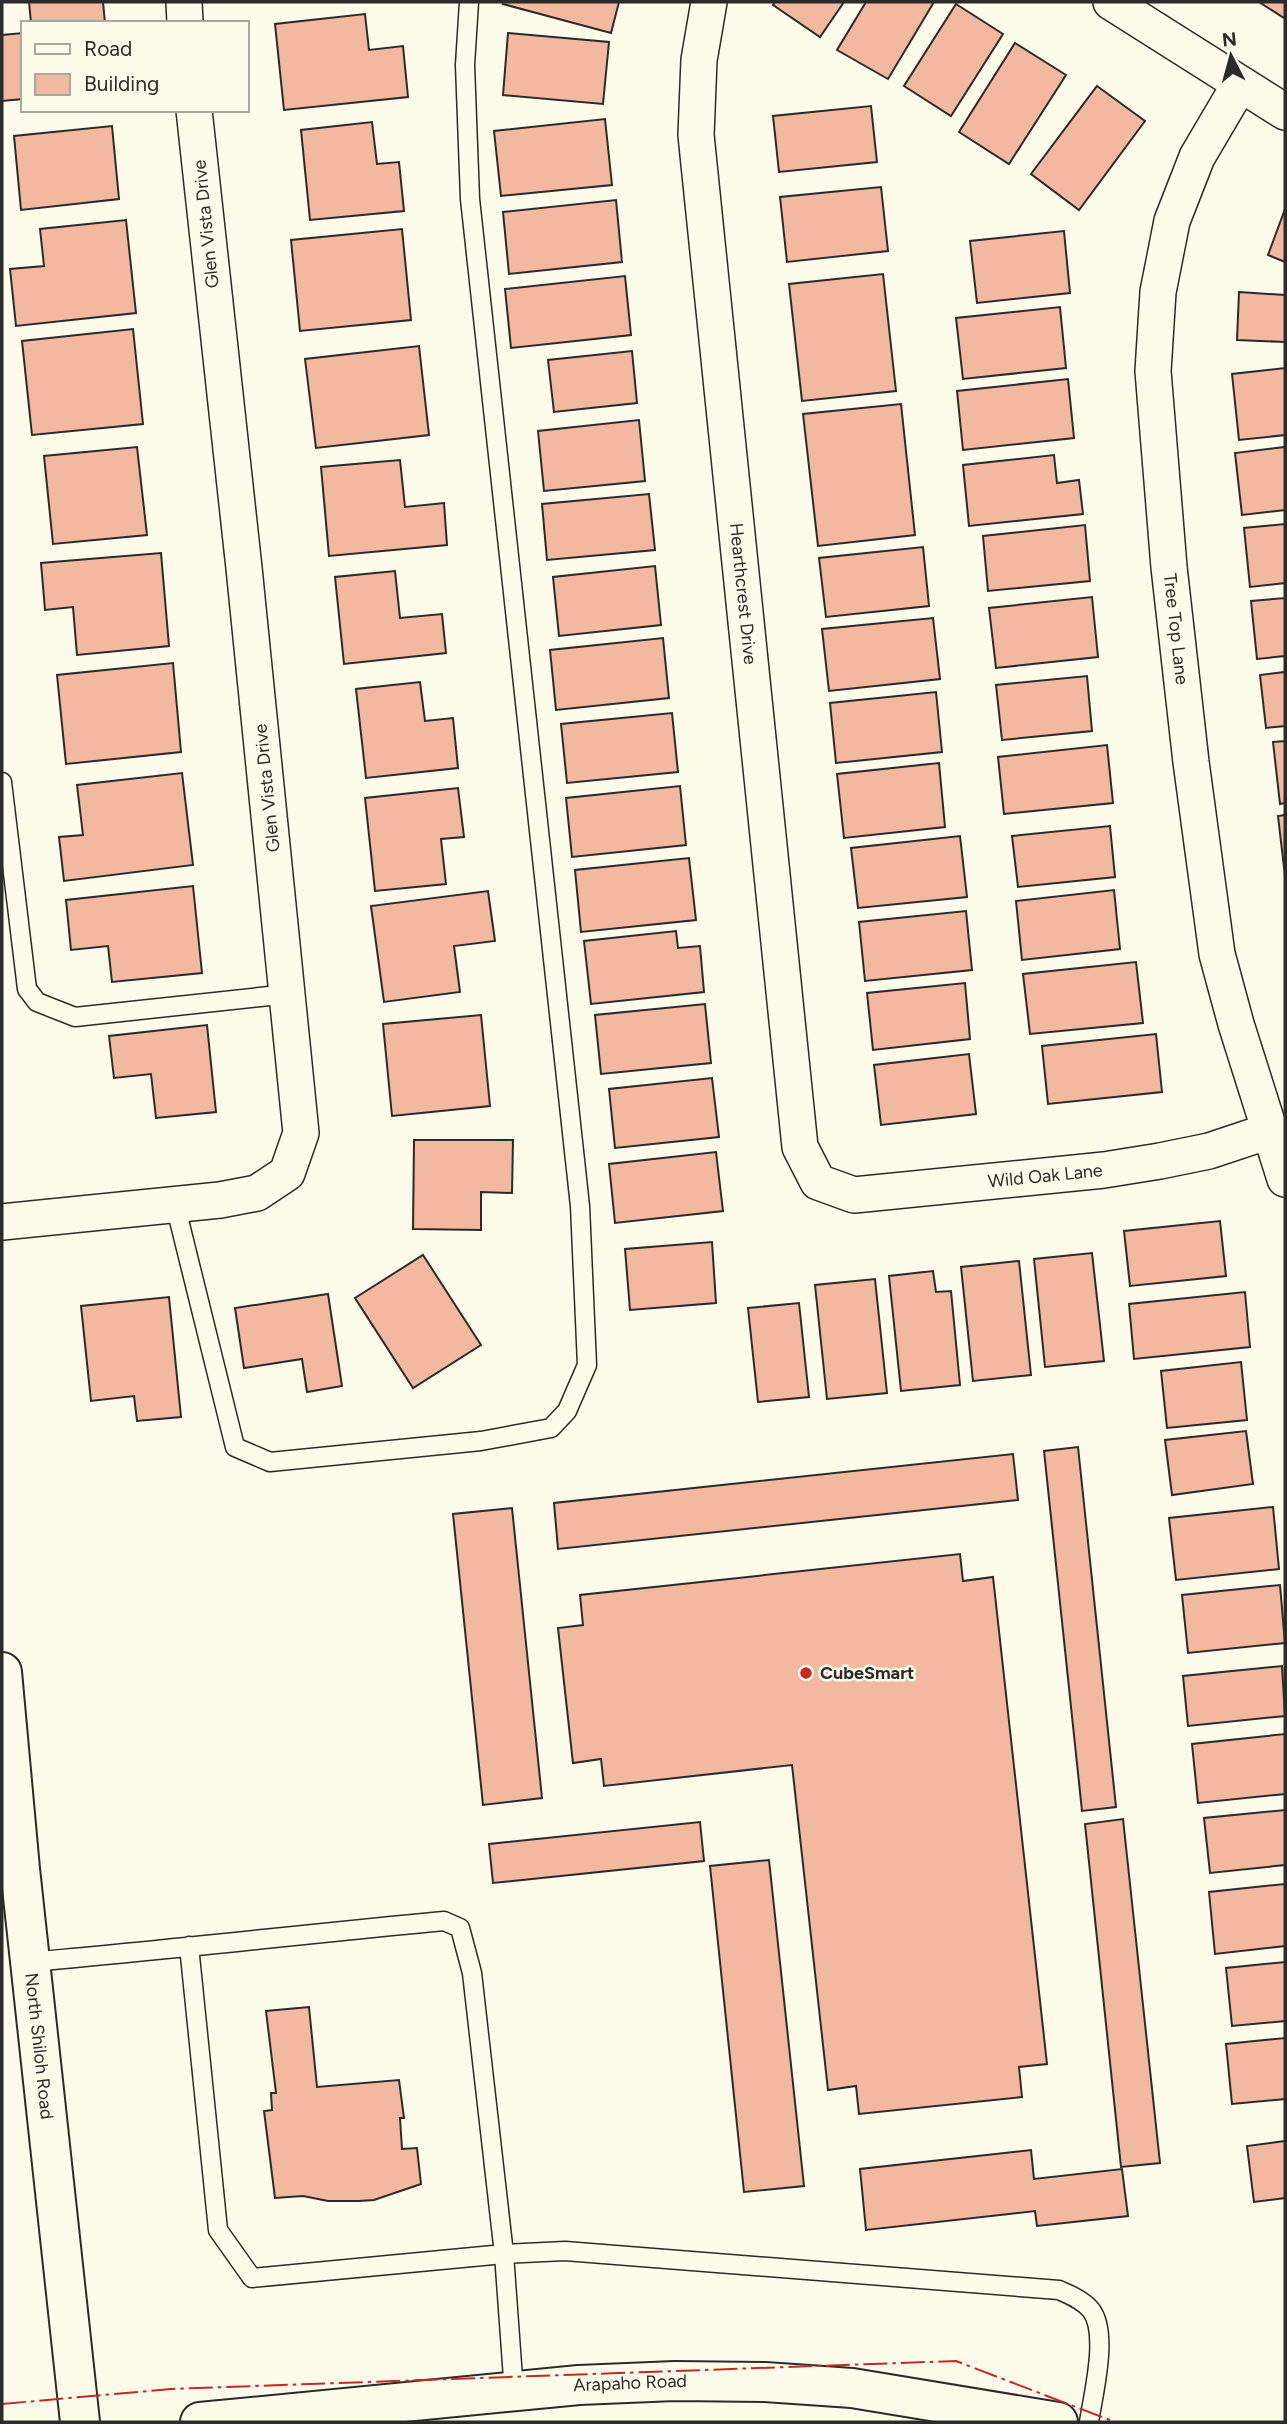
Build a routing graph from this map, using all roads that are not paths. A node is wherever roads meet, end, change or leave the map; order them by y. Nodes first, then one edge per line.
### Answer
1 (184, 2) edge
2 (469, 2) edge
3 (709, 2) edge
4 (1111, 2) edge
5 (185, 21) edge
6 (1240, 84) junction
7 (194, 112) edge
8 (1285, 112) edge
9 (2, 782) edge
10 (288, 994) junction
11 (1269, 1131) junction
12 (1285, 1179) edge
13 (818, 1182) joint
14 (175, 1204) junction
15 (2, 1222) edge
16 (2, 1672) edge
17 (11, 1855) edge
18 (189, 1946) junction
19 (30, 1962) junction
20 (504, 2255) junction
21 (514, 2392) junction
22 (80, 2422) edge
23 (200, 2422) edge
24 (1058, 2422) edge
25 (1089, 2422) edge

1 - 5 street
2 - 14 lane
3 - 13 street, Hearthcrest Drive
4 - 6 street
6 - 8 street
6 - 11 street, Tree Top Lane
7 - 10 street, Glen Vista Drive
9 - 10 lane
10 - 14 street, Glen Vista Drive
11 - 12 street, Tree Top Lane
11 - 13 street, Wild Oak Lane
14 - 15 street, Glen Vista Drive
16 - 17 main road, North Shiloh Road
17 - 19 main road, North Shiloh Road
18 - 19 lane
18 - 20 lane
18 - 20 lane
19 - 22 main road, North Shiloh Road
20 - 21 lane
20 - 25 lane
21 - 23 main road, Arapaho Road
21 - 24 main road, Arapaho Road

